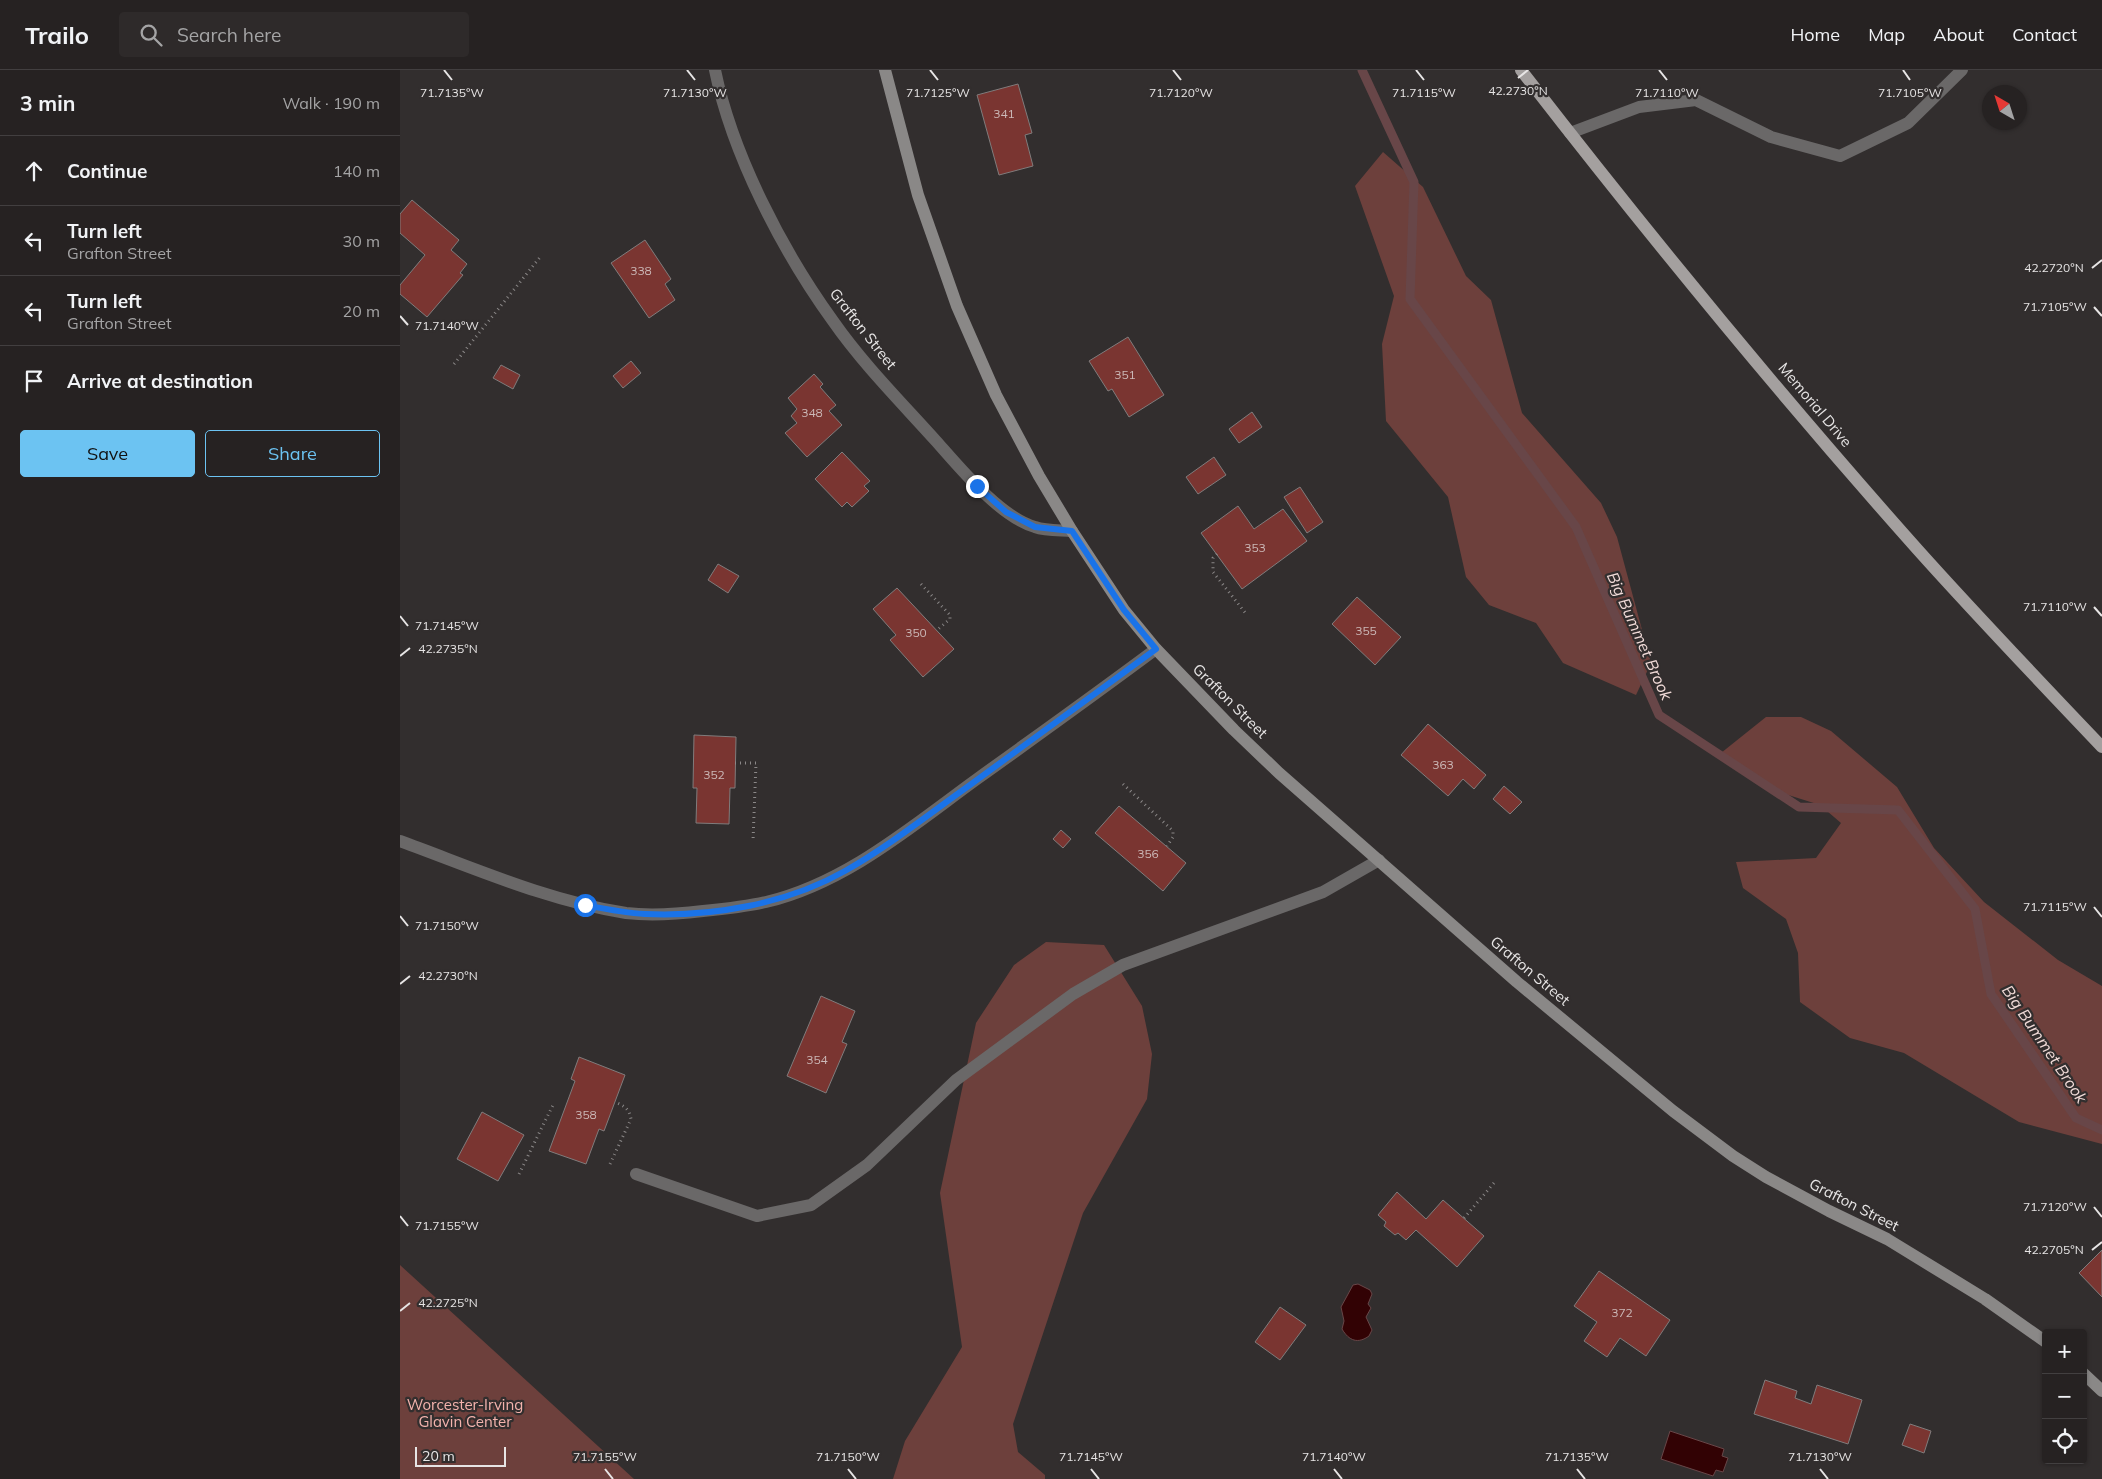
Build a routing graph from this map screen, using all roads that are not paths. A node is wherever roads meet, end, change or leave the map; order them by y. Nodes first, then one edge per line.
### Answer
1 (715, 70) edge
2 (885, 70) edge
3 (1522, 70) edge
4 (1962, 70) edge
5 (1570, 133) junction
6 (1072, 531) junction
7 (1156, 649) junction
8 (2102, 747) edge
9 (400, 841) edge
10 (1379, 860) junction
11 (636, 1174) dead end
12 (2042, 1339) edge
13 (2084, 1374) edge
14 (2102, 1391) edge

1 - 6 street, Grafton Street
2 - 6 street, Grafton Street
3 - 5 main road, Memorial Drive
4 - 5 street
5 - 8 main road, Memorial Drive
6 - 7 street, Grafton Street
7 - 9 street
7 - 10 street, Grafton Street
10 - 11 street
10 - 12 street, Grafton Street
13 - 14 street

